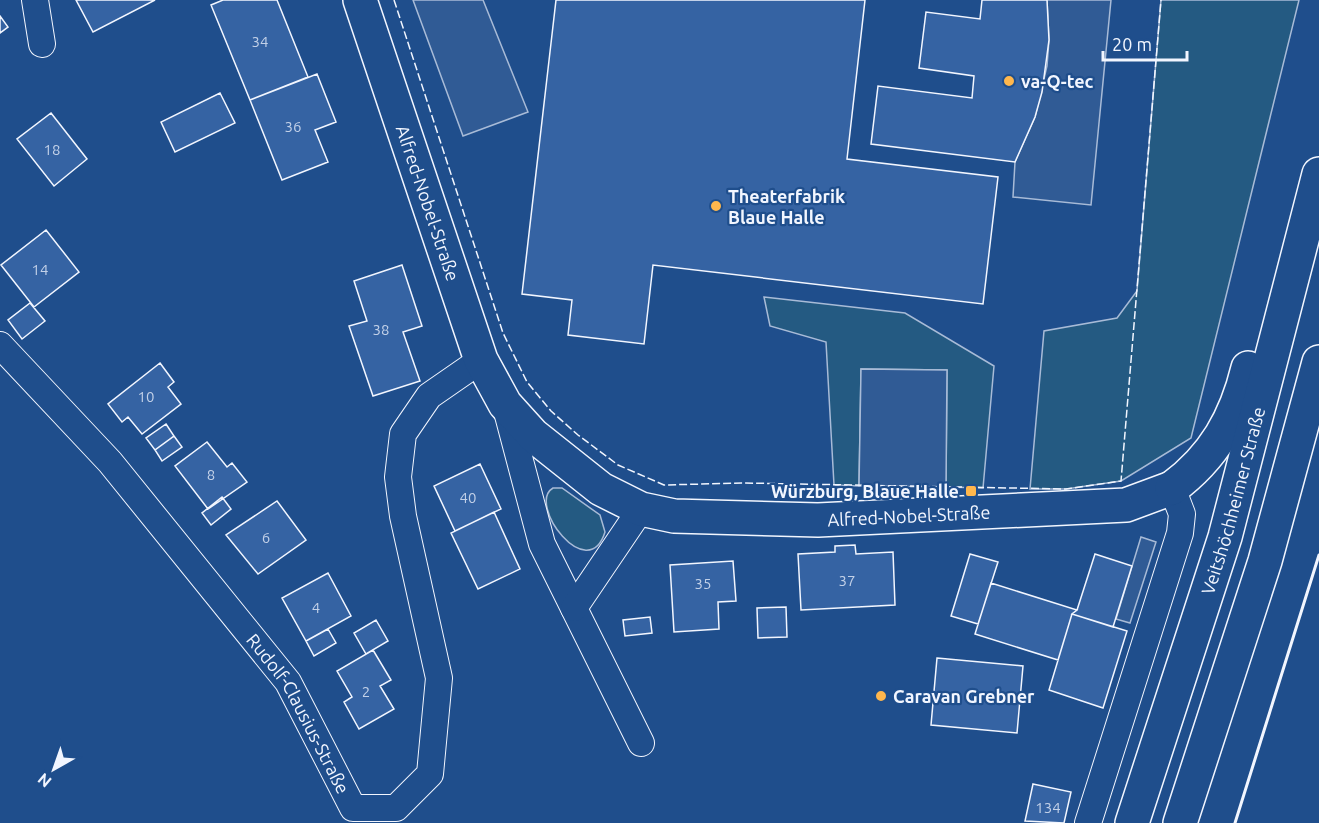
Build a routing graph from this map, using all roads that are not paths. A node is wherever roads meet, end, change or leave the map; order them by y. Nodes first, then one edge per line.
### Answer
1 (35, 0) edge
2 (360, 0) edge
3 (42, 44) dead end
4 (1316, 188) edge
5 (1291, 287) junction
6 (0, 345) edge
7 (481, 360) junction
8 (1317, 369) edge
9 (505, 404) junction
10 (1172, 488) junction
11 (641, 509) junction
12 (574, 608) junction
13 (641, 742) dead end
14 (1088, 823) edge
15 (1132, 823) edge
16 (1180, 823) edge

1 - 3 street
2 - 7 main road, Alfred-Nobel-Straße
4 - 5 main road, Veitshöchheimer Straße
5 - 10 main road, Alfred-Nobel-Straße
5 - 15 main road, Veitshöchheimer Straße
6 - 7 street, Rudolf-Clausius-Straße
7 - 9 main road, Alfred-Nobel-Straße
8 - 16 main road
9 - 11 main road, Alfred-Nobel-Straße
9 - 12 street, Alfred-Nobel-Straße
10 - 11 main road, Alfred-Nobel-Straße
10 - 14 street
11 - 12 street
12 - 13 street, Alfred-Nobel-Straße

